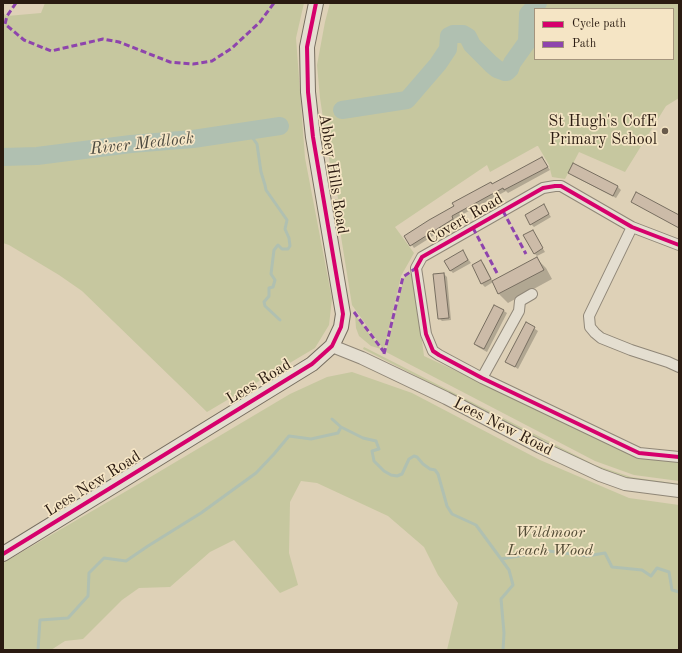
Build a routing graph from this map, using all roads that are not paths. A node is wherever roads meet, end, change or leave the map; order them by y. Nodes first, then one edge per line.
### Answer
1 (316, 3) edge
2 (632, 227) junction
3 (679, 245) edge
4 (532, 294) dead end
5 (332, 346) junction
6 (679, 367) edge
7 (482, 378) junction
8 (195, 435) joint
9 (679, 457) edge
10 (679, 491) edge
11 (3, 554) edge

1 - 5 main road, Abbey Hills Road
2 - 3 street, Covert Road
2 - 6 street
2 - 7 street, Covert Road
4 - 7 street
5 - 8 main road, Lees Road
5 - 10 street, Lees New Road
7 - 9 street, Covert Road
8 - 11 main road, Lees New Road

